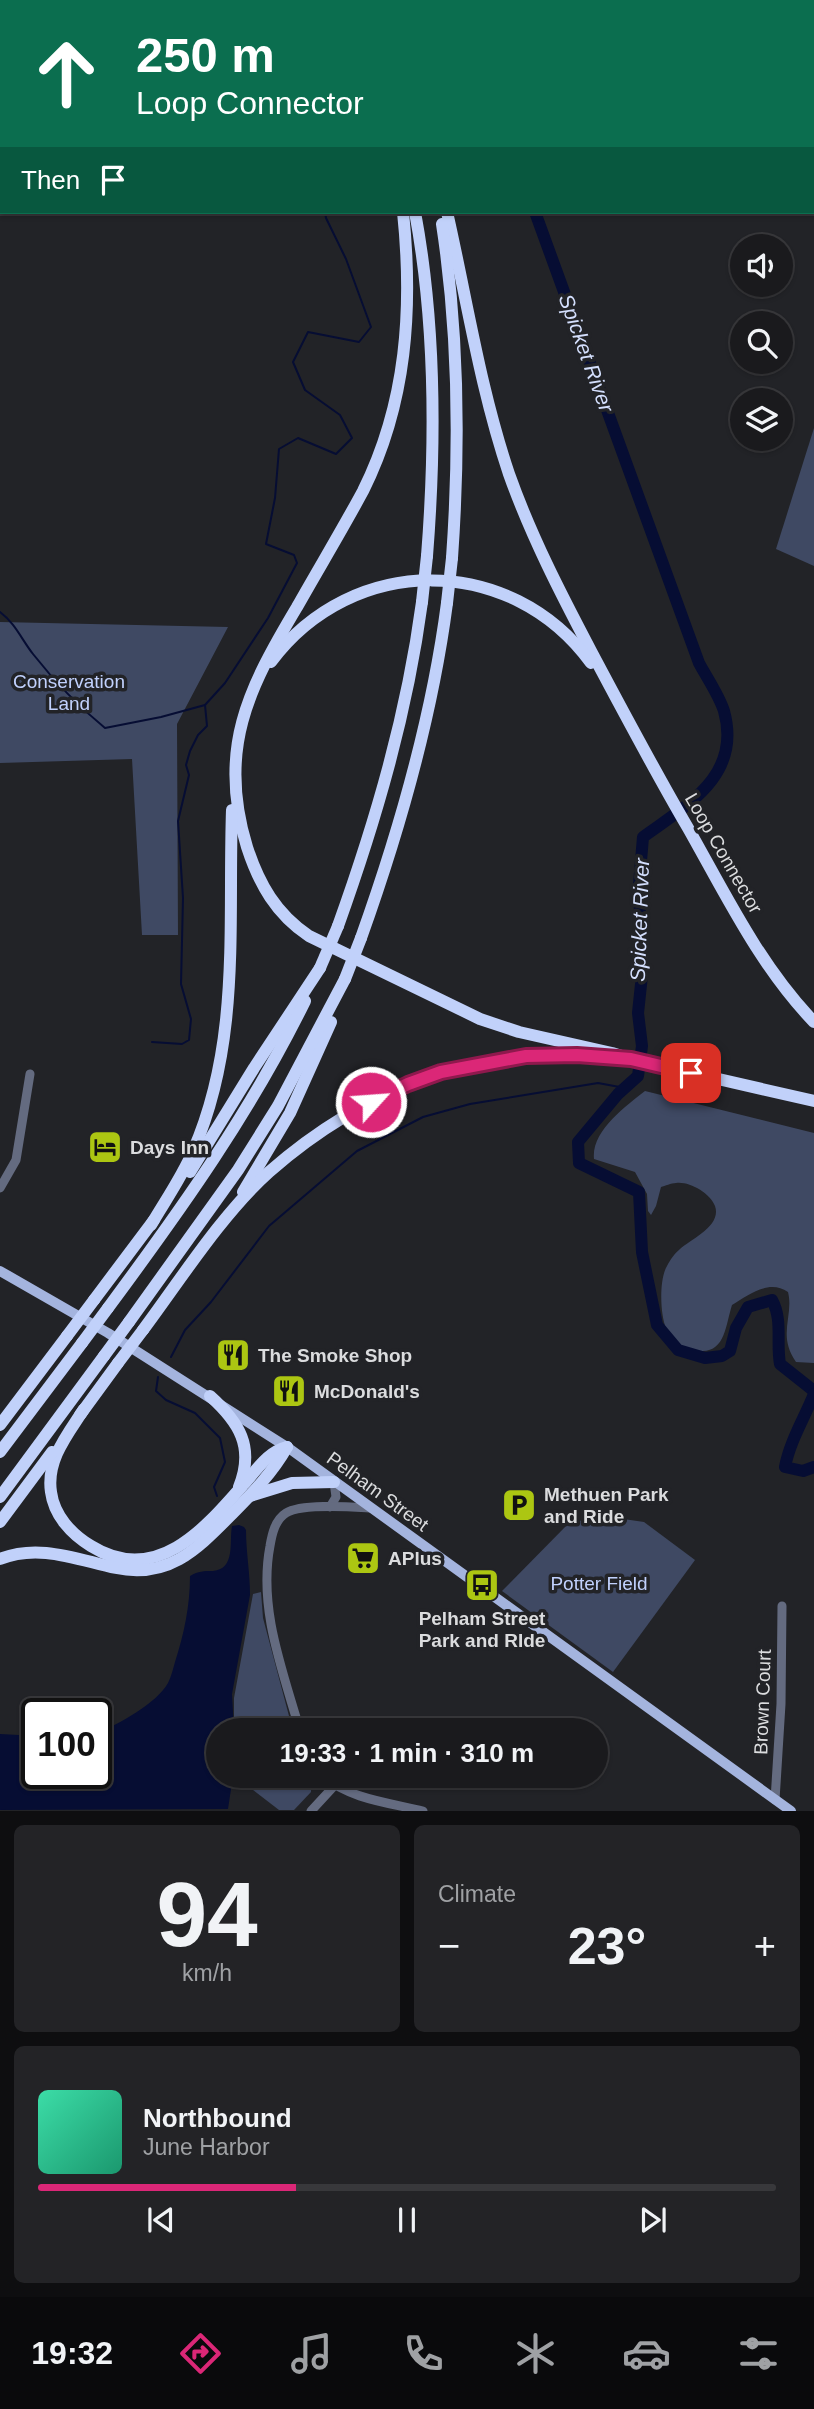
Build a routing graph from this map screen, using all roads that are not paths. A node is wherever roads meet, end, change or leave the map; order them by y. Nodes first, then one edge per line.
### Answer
1 (403, 214) edge
2 (415, 214) edge
3 (440, 214) edge
4 (447, 214) edge
5 (252, 694) junction
6 (614, 694) junction
7 (235, 775) junction
8 (320, 968) junction
9 (345, 979) junction
10 (814, 1022) edge
11 (631, 1059) junction
12 (30, 1074) dead end
13 (814, 1101) edge
14 (0, 1188) edge
15 (151, 1225) junction
16 (222, 1225) junction
17 (0, 1271) edge
18 (209, 1396) junction
19 (84, 1409) junction
20 (1, 1423) edge
21 (287, 1447) junction
22 (0, 1452) edge
23 (334, 1482) junction
24 (243, 1494) junction
25 (0, 1497) edge
26 (330, 1507) junction
27 (371, 1508) junction
28 (0, 1522) edge
29 (0, 1559) edge
30 (782, 1606) dead end
31 (297, 1718) edge
32 (332, 1788) edge
33 (343, 1788) edge
34 (775, 1800) junction
35 (405, 1809) edge
36 (311, 1811) edge
37 (423, 1811) edge
38 (791, 1811) edge

1 - 5 highway
2 - 8 highway, bridge
3 - 9 highway, bridge
4 - 6 highway
5 - 6 highway
5 - 7 highway
6 - 10 highway, Loop Connector
7 - 11 highway
7 - 15 highway
8 - 15 highway
8 - 22 highway, bridge
9 - 16 highway
9 - 25 highway, bridge
11 - 13 highway
11 - 16 highway
12 - 14 street
15 - 20 highway, bridge
16 - 19 highway, bridge
17 - 18 main road, Pelham Street
18 - 21 main road, Pelham Street
18 - 24 highway
19 - 24 highway
19 - 28 highway
21 - 23 main road, Pelham Street
21 - 24 highway
23 - 24 highway
23 - 26 street
23 - 27 main road, Pelham Street
24 - 29 highway
26 - 27 street
26 - 31 street
27 - 34 main road, Pelham Street
30 - 34 street, Brown Court
32 - 36 street
33 - 35 street
34 - 38 main road, Pelham Street
35 - 37 street

